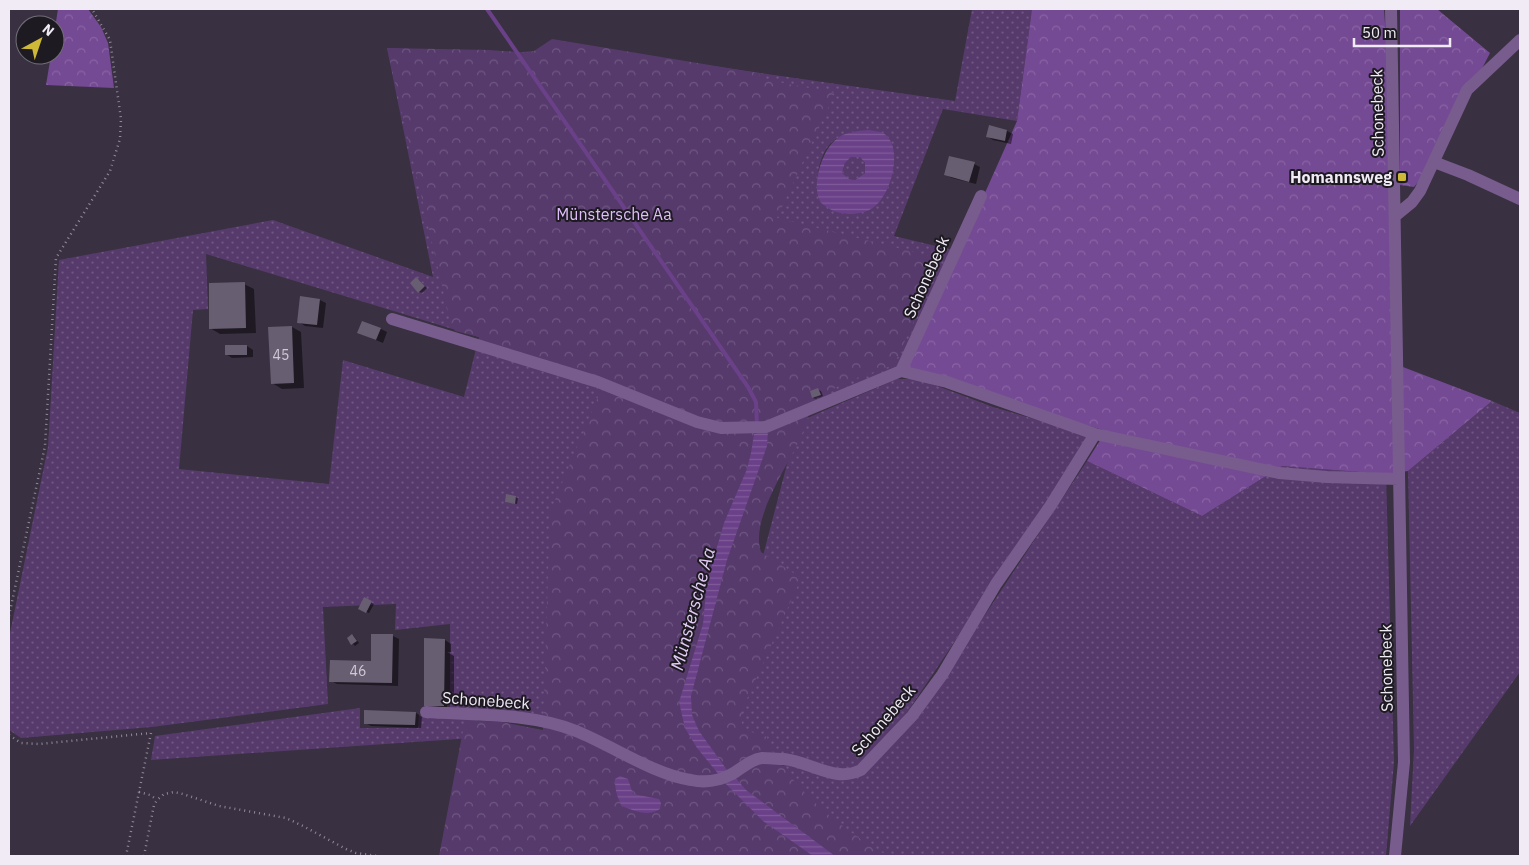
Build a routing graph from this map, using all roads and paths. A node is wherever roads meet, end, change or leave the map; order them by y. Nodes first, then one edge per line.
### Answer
1 (92, 9) edge
2 (1391, 9) edge
3 (1520, 40) edge
4 (1434, 162) junction
5 (981, 196) dead end
6 (1520, 199) edge
7 (1395, 216) junction
8 (392, 319) dead end
9 (901, 371) junction
10 (1095, 434) junction
11 (1399, 479) junction
12 (9, 616) edge
13 (426, 712) dead end
14 (9, 735) edge
15 (139, 792) junction
16 (157, 800) junction
17 (126, 856) edge
18 (144, 856) edge
19 (377, 856) edge
20 (1396, 856) edge

1 - 12 path
2 - 7 street, Schonebeck
3 - 4 street
4 - 6 street
4 - 7 street
5 - 9 street, Schonebeck
7 - 11 street, Schonebeck
8 - 9 street
9 - 10 street
10 - 11 street
10 - 13 street, Schonebeck
11 - 20 street, Schonebeck
14 - 15 path
15 - 16 path
15 - 17 path
16 - 18 path
16 - 19 path

